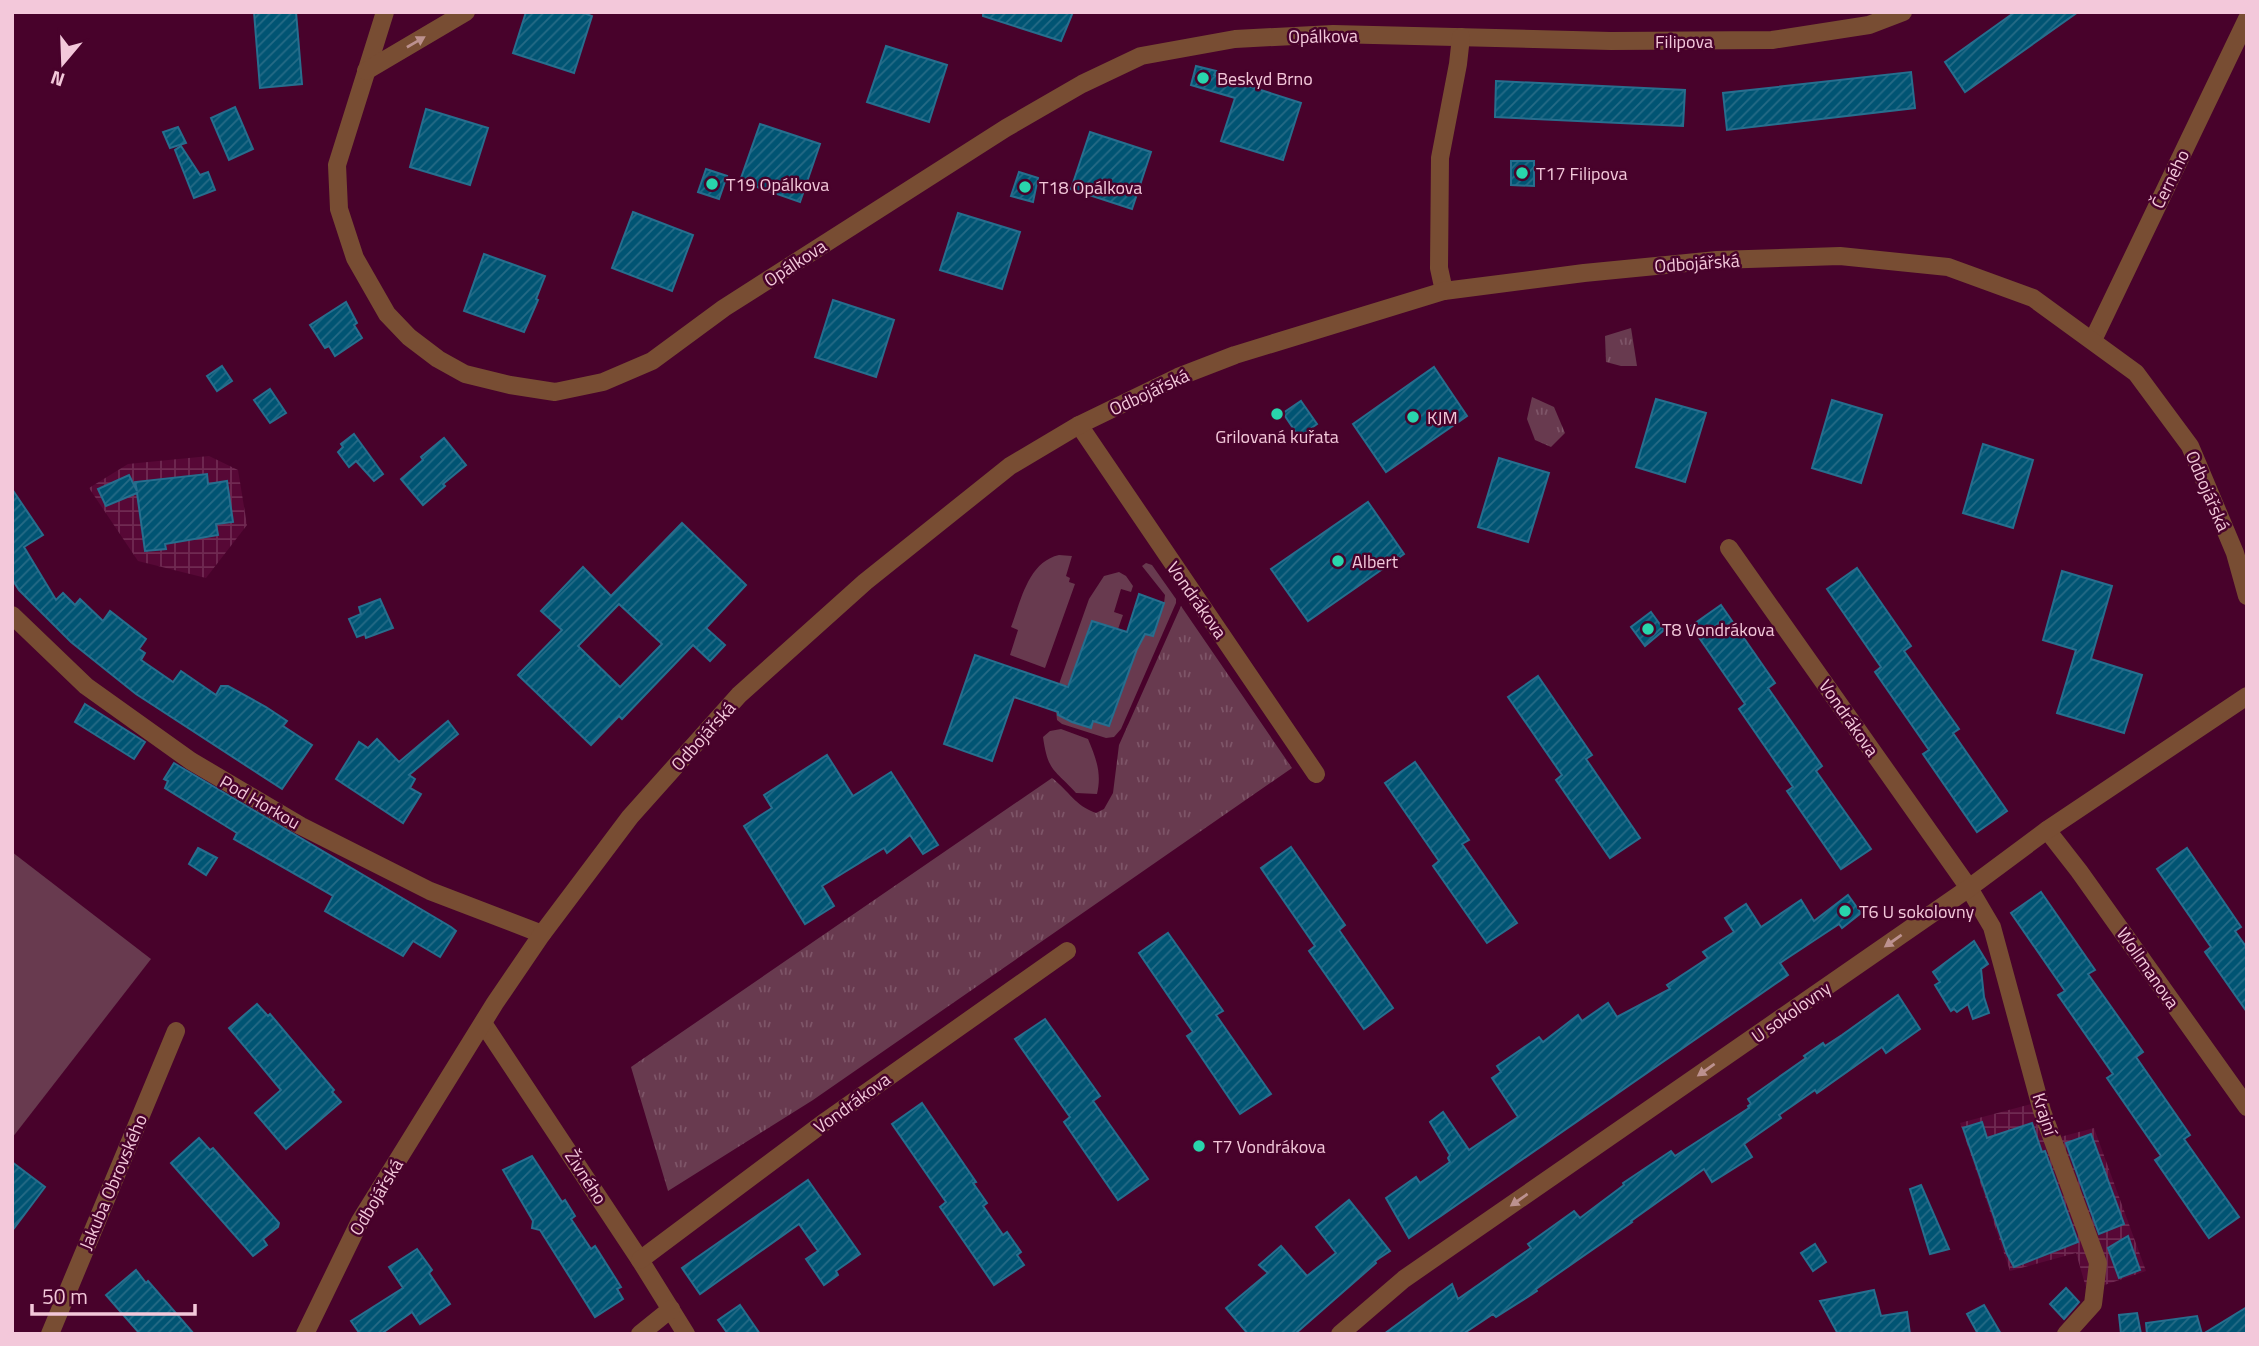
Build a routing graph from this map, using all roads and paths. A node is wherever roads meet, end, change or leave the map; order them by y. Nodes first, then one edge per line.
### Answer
1 (385, 12) edge
2 (466, 12) edge
3 (1903, 12) edge
4 (2247, 19) edge
5 (1461, 37) junction
6 (366, 71) junction
7 (1444, 290) junction
8 (2093, 340) junction
9 (1079, 425) junction
10 (1729, 548) dead end
11 (2247, 596) edge
12 (12, 615) edge
13 (2247, 696) edge
14 (1316, 774) dead end
15 (2046, 830) junction
16 (1969, 888) junction
17 (542, 934) junction
18 (1067, 951) dead end
19 (483, 1023) junction
20 (176, 1031) dead end
21 (2247, 1107) edge
22 (640, 1260) junction
23 (671, 1309) junction
24 (50, 1334) edge
25 (305, 1334) edge
26 (640, 1334) edge
27 (686, 1334) edge
28 (1340, 1334) edge
29 (2066, 1334) edge

1 - 6 street, Opálkova
6 -> 2 street
3 - 5 street, Filipova
4 - 8 street, Černého
5 - 6 street, Opálkova
5 - 7 street
7 - 8 street, Odbojářská
7 - 9 street, Odbojářská
8 - 11 street, Odbojářská
9 - 14 street, Vondrákova
9 - 17 street, Odbojářská
10 - 16 street, Vondrákova
12 - 17 street, Pod Horkou
13 - 15 street, U sokolovny
15 - 16 street, U sokolovny
15 - 21 street, Wollmanova
16 -> 28 street, U sokolovny
16 - 29 street, Krajní
17 - 19 street, Odbojářská
18 - 22 street, Vondrákova
19 - 22 street, Živného
19 - 25 street, Odbojářská
20 - 24 street, Jakuba Obrovského
22 - 23 street, Živného
23 - 26 street
23 - 27 street, Živného

